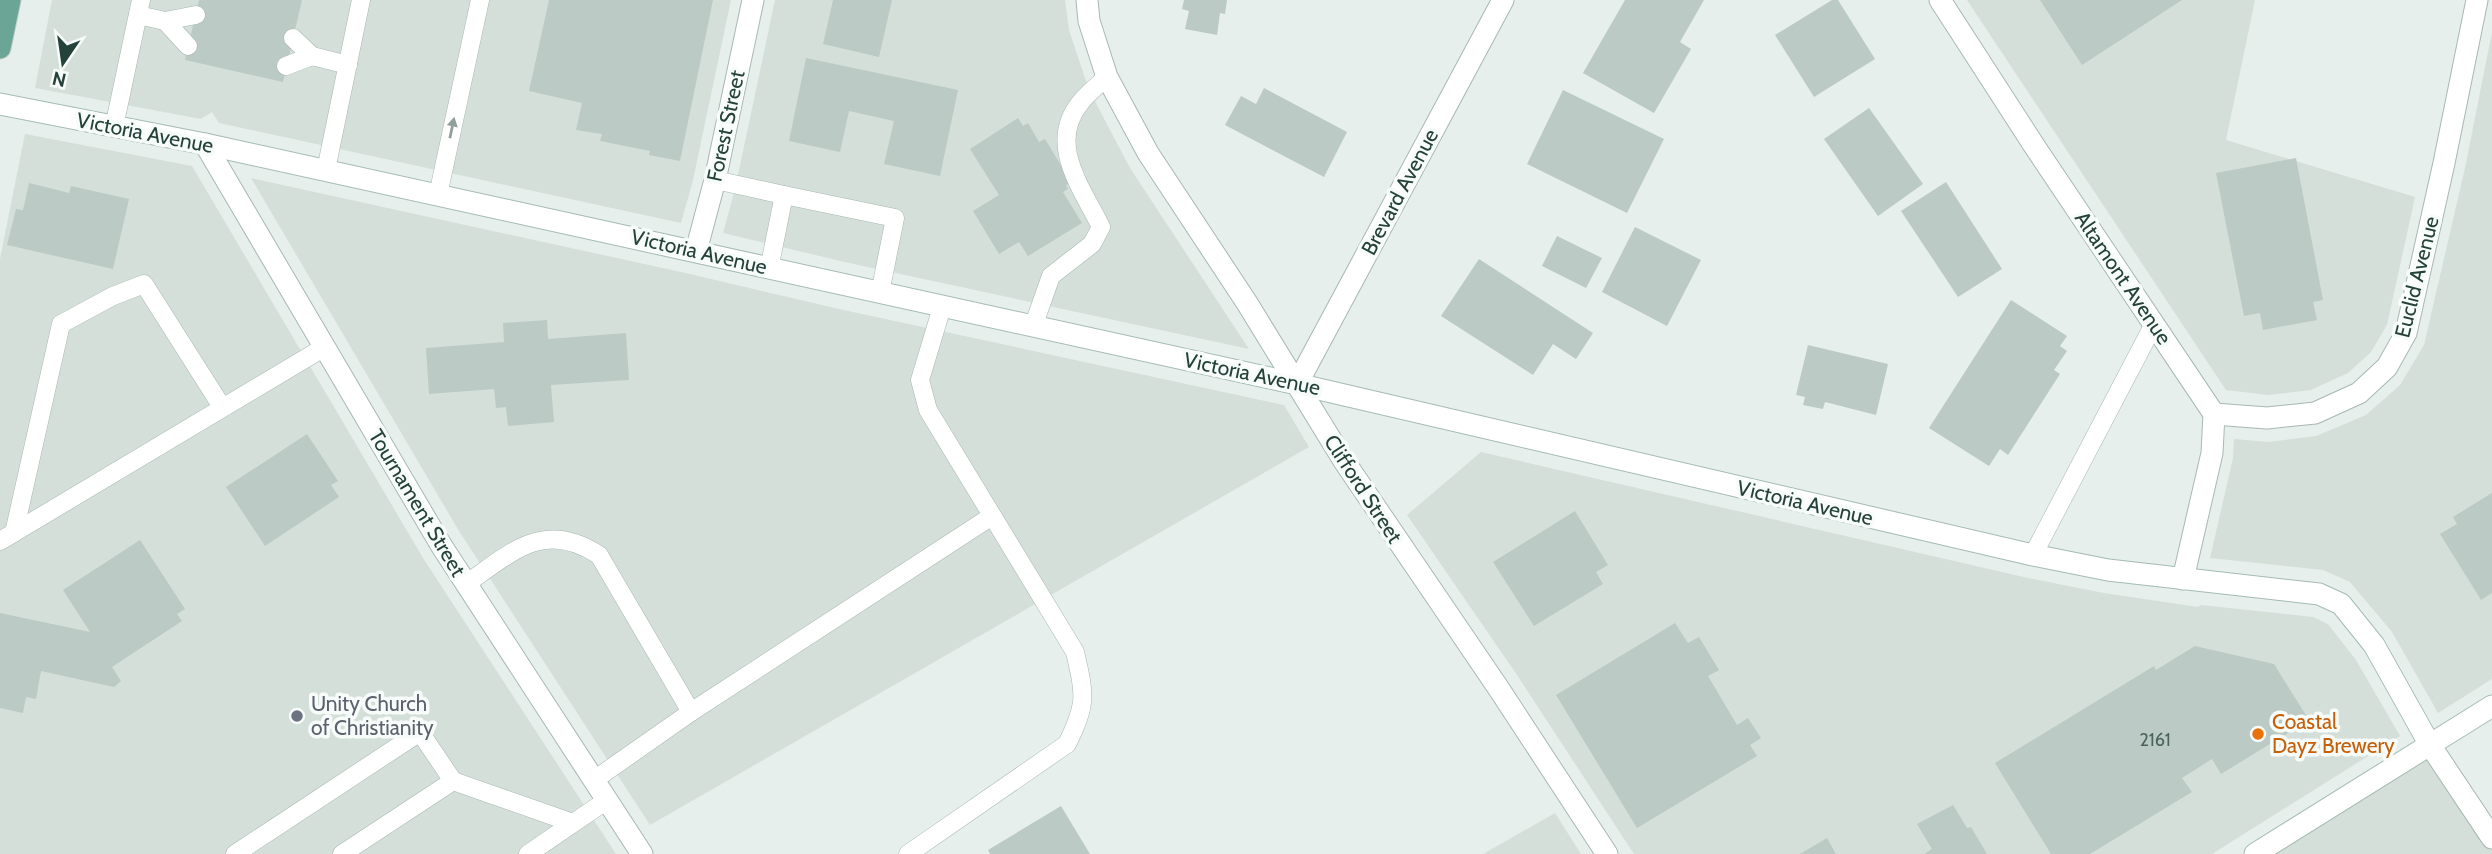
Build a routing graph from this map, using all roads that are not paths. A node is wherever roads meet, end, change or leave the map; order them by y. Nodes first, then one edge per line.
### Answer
1 (10, 0) edge
2 (361, 0) edge
3 (480, 0) edge
4 (753, 0) edge
5 (1087, 0) edge
6 (1503, 0) edge
7 (1940, 0) edge
8 (2477, 0) edge
9 (140, 7) edge
10 (195, 15) dead end
11 (165, 21) junction
12 (293, 38) dead end
13 (188, 46) dead end
14 (0, 48) edge
15 (312, 56) junction
16 (348, 65) junction
17 (286, 66) dead end
18 (1107, 77) junction
19 (0, 104) edge
20 (114, 127) junction
21 (205, 144) junction
22 (326, 170) junction
23 (715, 180) junction
24 (438, 195) junction
25 (784, 195) junction
26 (696, 251) junction
27 (769, 268) junction
28 (880, 293) junction
29 (942, 307) junction
30 (2154, 324) junction
31 (1033, 327) junction
32 (323, 348) junction
33 (1297, 384) junction
34 (222, 407) junction
35 (2214, 414) junction
36 (992, 516) junction
37 (7, 537) edge
38 (2033, 555) junction
39 (2183, 579) junction
40 (466, 584) junction
41 (2492, 706) edge
42 (691, 712) junction
43 (2430, 745) junction
44 (594, 780) junction
45 (453, 781) junction
46 (607, 800) junction
47 (573, 823) junction
48 (2492, 838) edge
49 (235, 854) edge
50 (342, 854) edge
51 (528, 854) edge
52 (642, 854) edge
53 (908, 854) edge
54 (1607, 854) edge
55 (2255, 854) edge

1 - 14 main road
2 - 16 lane
24 -> 3 lane
4 - 23 street, Forest Street
5 - 18 street, Clifford Street
6 - 33 street, Brevard Avenue
7 - 30 street, Altamont Avenue
8 - 35 street, Euclid Avenue
9 - 11 lane
9 - 20 lane
10 - 11 lane
11 - 13 lane
12 - 15 lane
15 - 16 lane
15 - 17 lane
16 - 22 lane
18 - 31 lane
18 - 33 street, Clifford Street
19 - 20 street, Victoria Avenue
20 - 21 street, Victoria Avenue
21 - 22 street, Victoria Avenue
21 - 32 street, Tournament Street
22 - 24 street, Victoria Avenue
23 - 25 lane
23 - 26 street, Forest Street
24 - 26 street, Victoria Avenue
25 - 27 lane
25 - 28 lane
26 - 27 street, Victoria Avenue
27 - 28 street, Victoria Avenue
28 - 29 street, Victoria Avenue
29 - 31 street, Victoria Avenue
29 - 36 lane
30 - 35 street, Altamont Avenue
30 - 38 lane
31 - 33 street, Victoria Avenue
32 - 34 lane
32 - 40 street, Tournament Street
33 - 38 street, Victoria Avenue
33 - 54 street, Clifford Street
34 - 37 lane
34 - 37 lane
35 - 39 street
36 - 42 lane
36 - 53 lane
38 - 39 street, Victoria Avenue
39 - 43 street, Victoria Avenue
40 - 42 lane
40 - 44 street, Tournament Street
41 - 43 street
42 - 44 lane
43 - 48 street
43 - 55 street
44 - 46 street, Tournament Street
45 - 47 lane
45 - 49 lane
45 - 50 lane
46 - 47 lane
46 - 52 street, Tournament Street
47 - 51 lane

